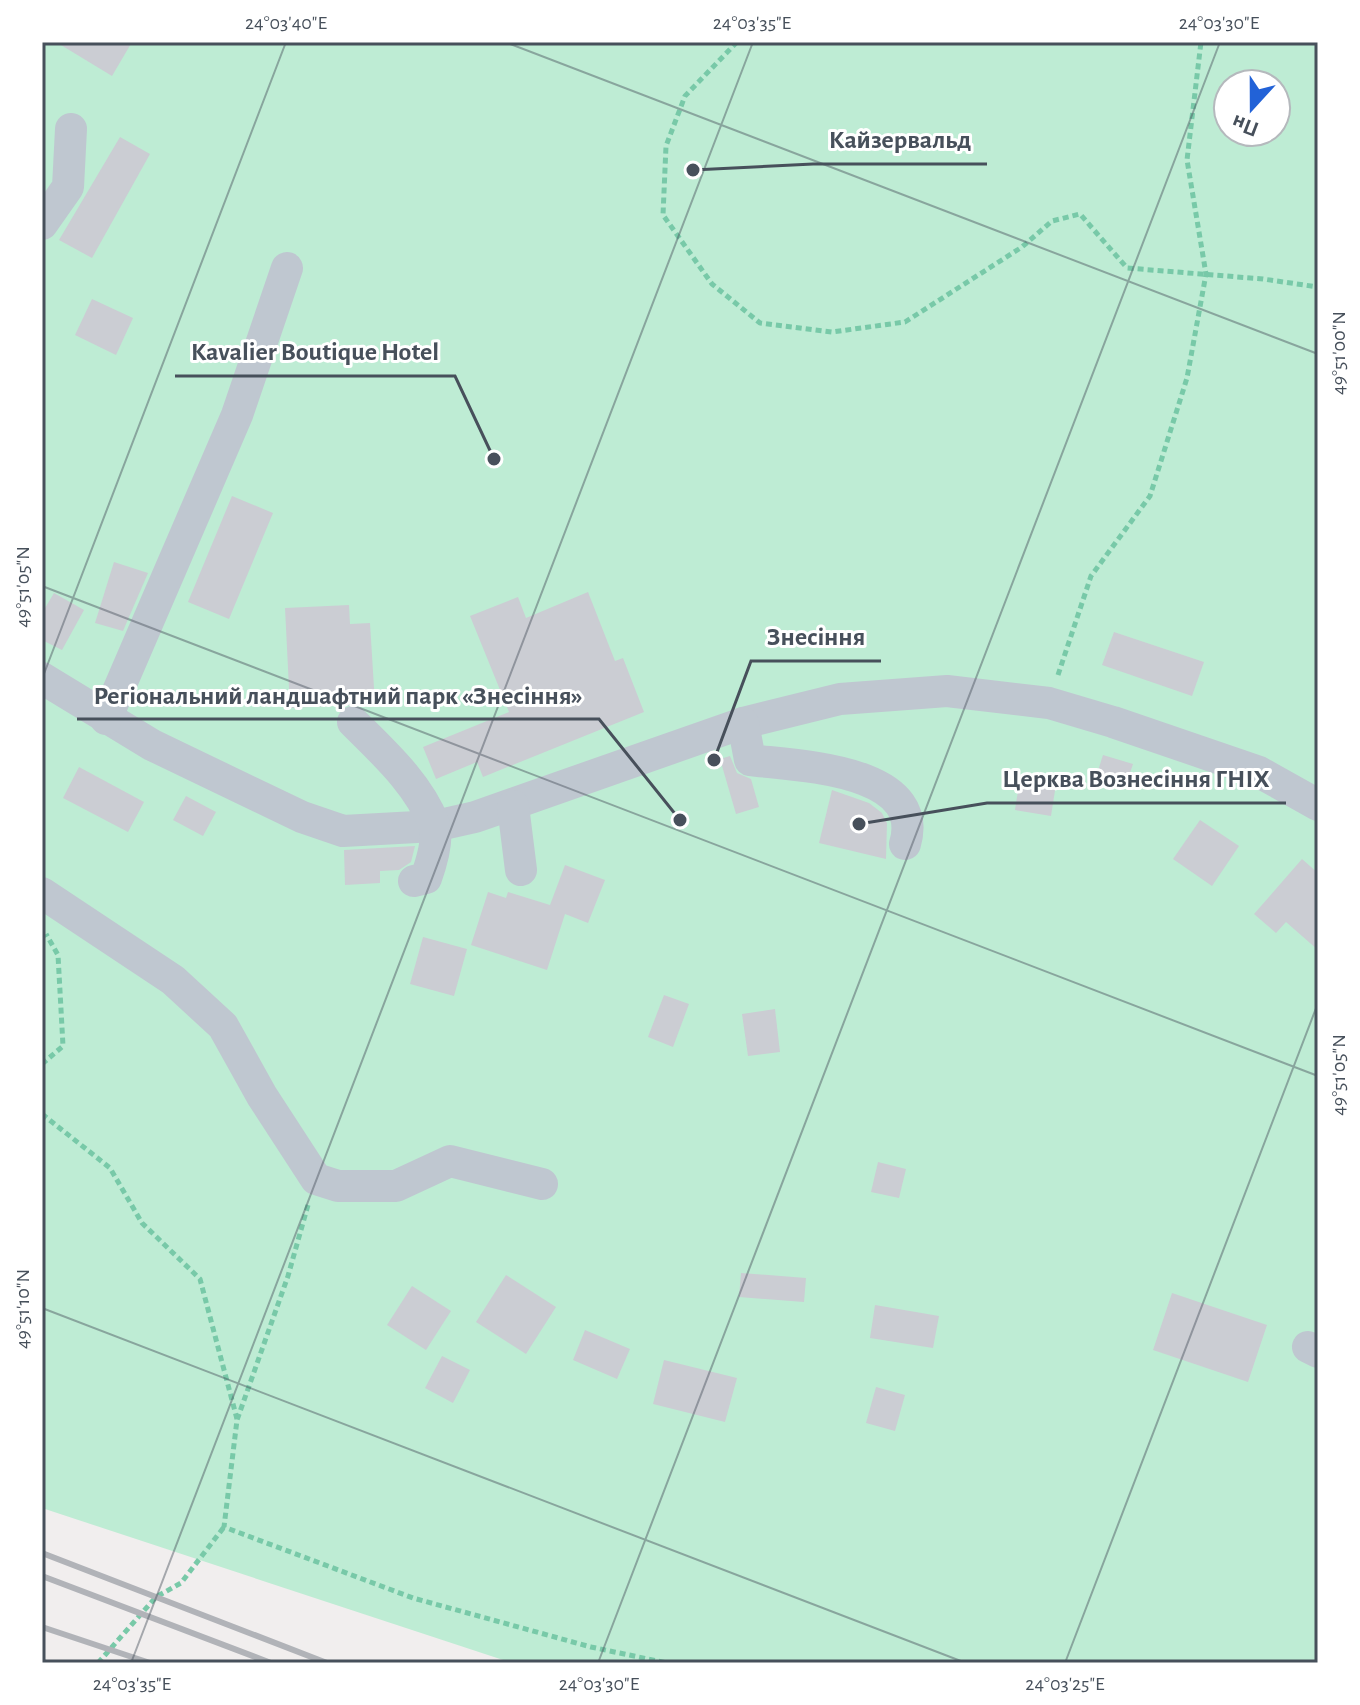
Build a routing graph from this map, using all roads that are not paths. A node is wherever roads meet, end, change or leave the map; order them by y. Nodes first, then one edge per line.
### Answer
1 (71, 129) dead end
2 (42, 224) edge
3 (287, 268) dead end
4 (42, 678) edge
5 (106, 719) junction
6 (353, 722) dead end
7 (743, 723) junction
8 (1318, 805) edge
9 (513, 806) junction
10 (435, 826) junction
11 (905, 844) dead end
12 (521, 870) dead end
13 (414, 881) dead end
14 (42, 893) edge
15 (542, 1184) dead end

1 - 2 street
3 - 5 street
4 - 5 street
5 - 10 street
6 - 10 street
7 - 8 street
7 - 9 street
7 - 11 street
9 - 10 street
9 - 12 street
10 - 13 street
14 - 15 street

